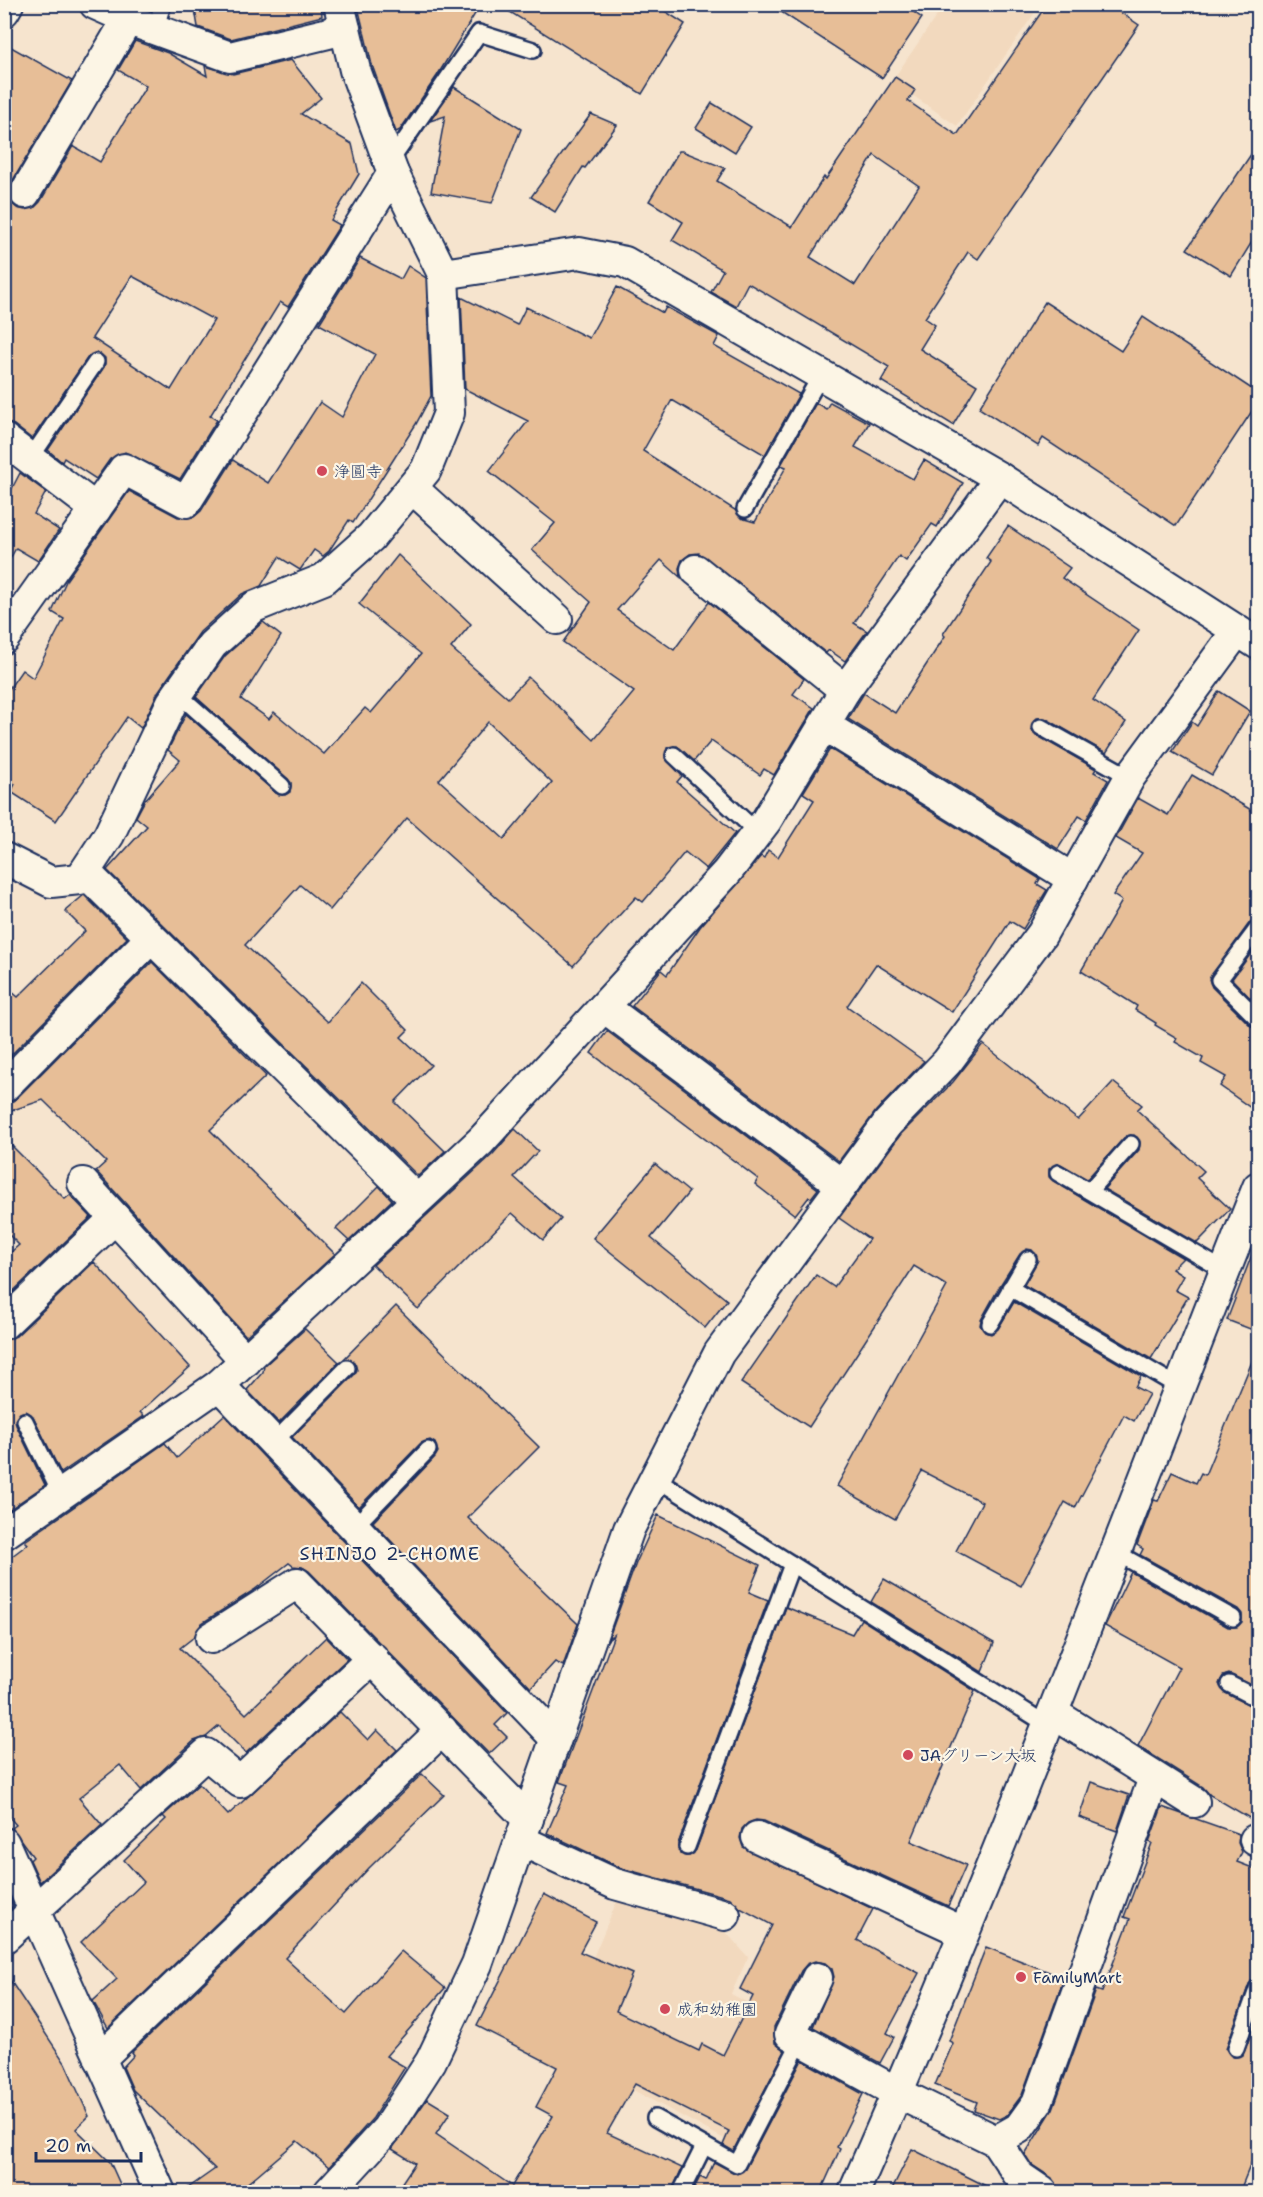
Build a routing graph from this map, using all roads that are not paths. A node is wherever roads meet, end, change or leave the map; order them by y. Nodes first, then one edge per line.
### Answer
1 (8, 4) edge
2 (95, 4) edge
3 (4, 11) edge
4 (342, 17) edge
5 (149, 18) edge
6 (532, 50) dead end
7 (391, 167) junction
8 (25, 193) dead end
9 (443, 274) junction
10 (96, 362) dead end
11 (821, 375) junction
12 (4, 439) edge
13 (30, 459) junction
14 (1000, 478) junction
15 (412, 488) junction
16 (96, 508) junction
17 (745, 509) dead end
18 (696, 570) dead end
19 (10, 619) edge
20 (557, 619) dead end
21 (1253, 639) edge
22 (845, 690) junction
23 (178, 694) junction
24 (824, 725) junction
25 (1041, 727) dead end
26 (674, 754) dead end
27 (1130, 777) junction
28 (282, 786) dead end
29 (757, 832) junction
30 (4, 858) edge
31 (85, 872) junction
32 (1072, 879) junction
33 (1258, 928) edge
34 (152, 938) junction
35 (604, 1007) junction
36 (1258, 1019) edge
37 (4, 1087) edge
38 (1131, 1144) dead end
39 (1058, 1173) dead end
40 (83, 1183) dead end
41 (842, 1185) junction
42 (1258, 1187) edge
43 (1089, 1191) junction
44 (417, 1200) junction
45 (115, 1218) junction
46 (1028, 1258) dead end
47 (1225, 1271) junction
48 (1010, 1288) junction
49 (4, 1324) edge
50 (990, 1324) dead end
51 (246, 1361) junction
52 (347, 1368) dead end
53 (219, 1385) junction
54 (1179, 1387) junction
55 (25, 1421) dead end
56 (273, 1443) junction
57 (428, 1450) dead end
58 (655, 1478) junction
59 (61, 1495) junction
60 (354, 1527) junction
61 (4, 1534) edge
62 (1115, 1552) junction
63 (792, 1564) junction
64 (1233, 1618) dead end
65 (211, 1638) dead end
66 (373, 1658) junction
67 (1229, 1684) dead end
68 (1258, 1699) edge
69 (1049, 1718) junction
70 (442, 1730) junction
71 (556, 1738) junction
72 (1154, 1778) junction
73 (1194, 1802) dead end
74 (524, 1829) junction
75 (757, 1837) dead end
76 (4, 1843) edge
77 (687, 1847) dead end
78 (34, 1910) junction
79 (725, 1915) dead end
80 (963, 1932) junction
81 (4, 1938) edge
82 (817, 1978) dead end
83 (1258, 1987) edge
84 (801, 2040) junction
85 (1236, 2048) dead end
86 (100, 2059) junction
87 (898, 2093) junction
88 (655, 2118) dead end
89 (996, 2141) junction
90 (704, 2146) junction
91 (1032, 2189) edge
92 (160, 2193) edge
93 (329, 2193) edge
94 (681, 2193) edge
95 (854, 2193) edge

1 - 3 street
2 - 5 street
4 - 5 street
4 - 7 street
5 - 8 street
6 - 7 lane
7 - 9 street
7 - 16 street
9 - 11 street
9 - 15 street
10 - 13 lane
11 - 14 street
11 - 17 lane
12 - 13 street
13 - 16 street
14 - 21 street
14 - 22 street
15 - 20 street
15 - 23 street
16 - 19 street
18 - 22 street
21 - 27 street
22 - 24 street
23 - 28 lane
23 - 31 street
24 - 29 street
24 - 32 street
25 - 27 lane
26 - 29 lane
27 - 32 street
29 - 35 street
30 - 31 street
31 - 34 street
32 - 41 street
33 - 36 lane
34 - 37 street
34 - 44 street
35 - 41 street
35 - 44 street
38 - 43 lane
39 - 43 lane
40 - 45 street
41 - 58 street
42 - 47 street
43 - 47 lane
44 - 51 street
45 - 49 street
45 - 51 street
46 - 48 lane
47 - 54 street
48 - 50 lane
48 - 54 lane
51 - 53 street
52 - 56 lane
53 - 56 street
53 - 59 street
54 - 62 street
55 - 59 lane
56 - 60 street
57 - 60 lane
58 - 63 lane
58 - 71 street
59 - 61 street
60 - 71 street
62 - 64 lane
62 - 69 street
63 - 69 lane
63 - 77 lane
65 - 66 street
66 - 70 street
66 - 78 street
67 - 68 lane
69 - 72 street
69 - 80 street
70 - 74 street
70 - 86 street
71 - 74 street
72 - 73 street
72 - 89 street
74 - 79 street
74 - 93 street
75 - 80 street
76 - 78 street
78 - 81 street
78 - 86 street
80 - 87 street
82 - 84 street
83 - 85 lane
84 - 87 street
84 - 90 lane
86 - 92 street
87 - 89 street
87 - 95 street
88 - 90 lane
89 - 91 street
90 - 94 lane

